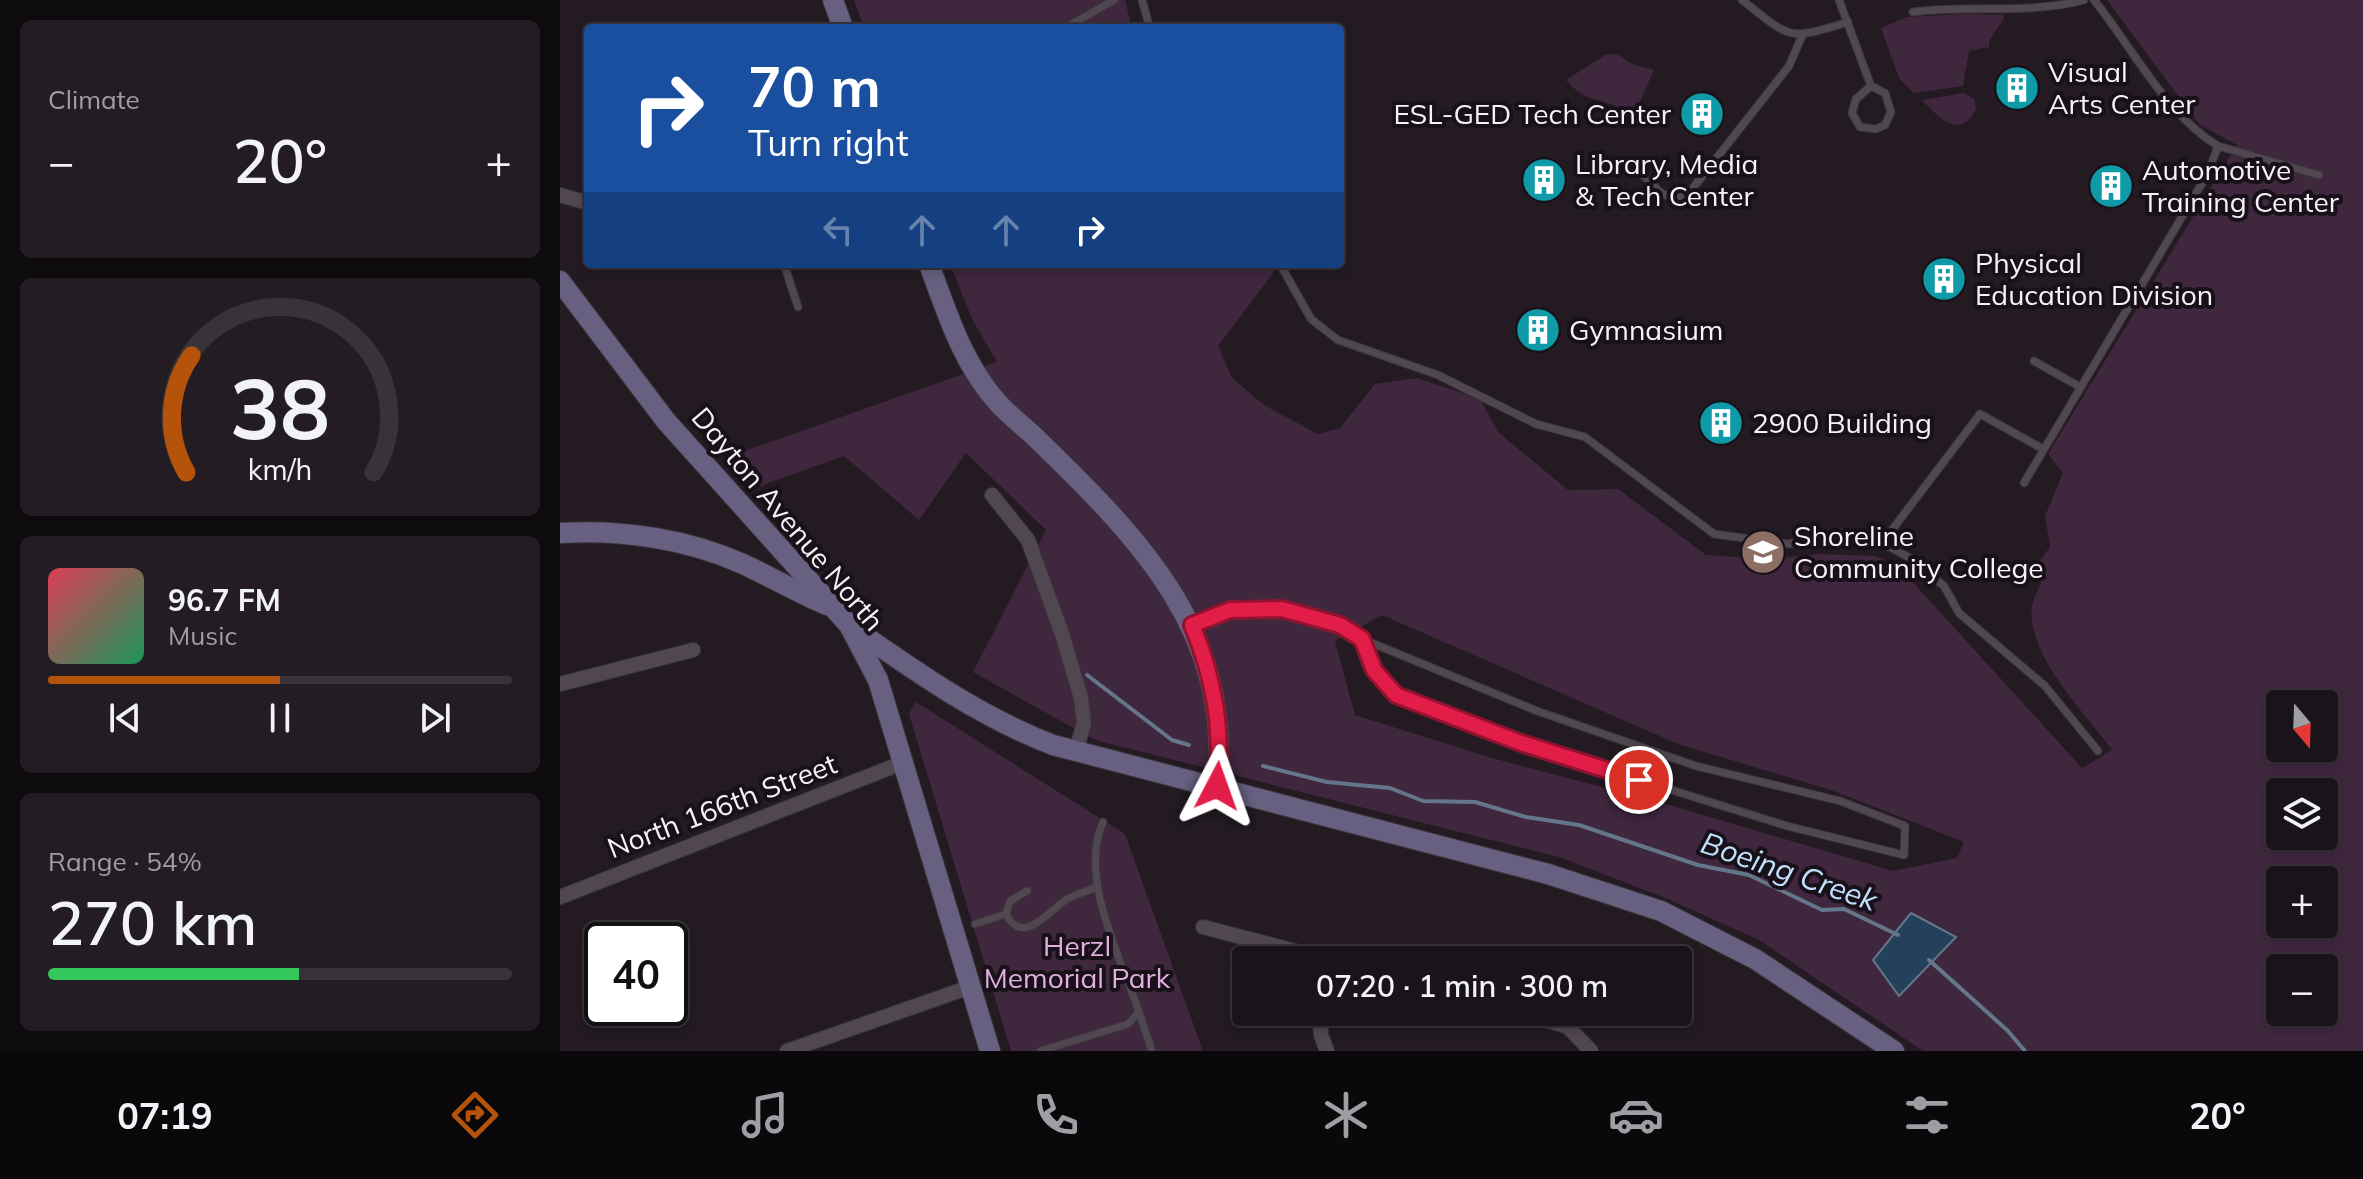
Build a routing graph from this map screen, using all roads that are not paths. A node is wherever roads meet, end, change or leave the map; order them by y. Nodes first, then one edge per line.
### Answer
1 (833, 0) edge
2 (1114, 0) edge
3 (1142, 0) edge
4 (1742, 0) edge
5 (1839, 0) edge
6 (2084, 0) edge
7 (2094, 0) edge
8 (1913, 12) dead end
9 (1848, 22) junction
10 (842, 24) edge
11 (1072, 24) edge
12 (1149, 24) edge
13 (1802, 36) junction
14 (1871, 86) junction
15 (2218, 146) junction
16 (1638, 170) dead end
17 (2319, 175) dead end
18 (560, 195) edge
19 (584, 202) edge
20 (785, 268) edge
21 (931, 268) edge
22 (1282, 268) edge
23 (560, 281) edge
24 (798, 307) dead end
25 (2034, 361) dead end
26 (2080, 387) junction
27 (2043, 449) junction
28 (2024, 483) dead end
29 (992, 495) dead end
30 (560, 523) edge
31 (599, 531) junction
32 (560, 533) edge
33 (773, 540) junction
34 (1882, 543) junction
35 (756, 572) junction
36 (830, 607) junction
37 (849, 625) junction
38 (1192, 625) junction
39 (1362, 639) junction
40 (693, 650) dead end
41 (909, 669) junction
42 (560, 684) edge
43 (880, 686) junction
44 (1076, 751) junction
45 (2098, 751) dead end
46 (902, 763) junction
47 (1217, 786) junction
48 (1103, 822) dead end
49 (1097, 887) junction
50 (1027, 891) dead end
51 (560, 897) edge
52 (1006, 914) junction
53 (975, 924) dead end
54 (1203, 927) dead end
55 (1276, 946) edge
56 (970, 987) junction
57 (1139, 1012) junction
58 (1321, 1026) edge
59 (1565, 1026) edge
60 (1588, 1047) edge
61 (787, 1051) edge
62 (990, 1051) edge
63 (1040, 1051) edge
64 (1152, 1051) edge
65 (1327, 1051) edge
66 (1894, 1051) edge

1 - 10 street
2 - 11 lane
3 - 12 lane
4 - 13 lane
5 - 9 lane
6 - 8 lane
7 - 15 lane
9 - 13 lane
9 - 14 lane
13 - 16 lane
14 - 14 lane
15 - 17 lane
15 - 26 lane
18 - 19 street
20 - 24 lane
21 - 38 street
22 - 34 lane
23 - 33 street, Dayton Avenue North
25 - 26 lane
26 - 27 lane
27 - 28 lane
27 - 34 lane
29 - 44 street
30 - 31 street
31 - 32 street
31 - 35 street
33 - 35 street
33 - 36 street, Dayton Avenue North
34 - 45 lane
35 - 36 street
36 - 37 street, Dayton Avenue North
37 - 41 street
37 - 43 street, Dayton Avenue North
38 - 39 lane
38 - 47 street
39 - 39 lane
40 - 42 street
41 - 43 street
41 - 44 street
43 - 46 street, Dayton Avenue North
44 - 47 street
46 - 51 street, North 166th Street
46 - 56 street, Dayton Avenue North
47 - 66 street
48 - 49 lane
49 - 52 lane
49 - 57 lane
50 - 52 lane
52 - 53 lane
54 - 55 street
56 - 61 street
56 - 62 street, Dayton Avenue North
57 - 63 lane
57 - 64 lane
58 - 65 street
59 - 60 street

